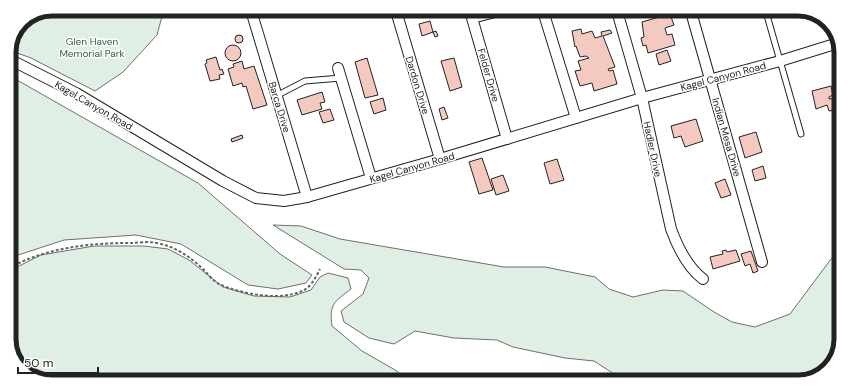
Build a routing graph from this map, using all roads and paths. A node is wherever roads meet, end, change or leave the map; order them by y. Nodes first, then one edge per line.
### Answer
1 (398, 16) edge
2 (471, 16) edge
3 (545, 16) edge
4 (618, 16) edge
5 (692, 16) edge
6 (767, 16) edge
7 (253, 18) dead end
8 (833, 44) edge
9 (780, 61) junction
10 (16, 63) edge
11 (338, 68) dead end
12 (341, 78) junction
13 (711, 80) junction
14 (276, 96) junction
15 (642, 98) junction
16 (576, 118) junction
17 (801, 134) dead end
18 (507, 139) junction
19 (440, 159) junction
20 (371, 178) junction
21 (307, 197) junction
22 (762, 262) dead end
23 (16, 264) edge
24 (320, 268) dead end
25 (703, 279) dead end

1 - 19 street, Dardon Drive
2 - 18 street, Felder Drive
3 - 16 street
4 - 15 street, Hadler Drive
5 - 13 street, Indian Mesa Drive
6 - 9 lane
7 - 14 street, Barca Drive
8 - 9 street, Kagel Canyon Road
9 - 13 street, Kagel Canyon Road
9 - 17 lane
10 - 21 street, Kagel Canyon Road
11 - 12 street
12 - 14 lane
12 - 20 street
13 - 15 street, Kagel Canyon Road
13 - 22 street, Indian Mesa Drive
14 - 21 street, Barca Drive
15 - 16 street, Kagel Canyon Road
15 - 25 street, Hadler Drive
16 - 18 street, Kagel Canyon Road
18 - 19 street, Kagel Canyon Road
19 - 20 street, Kagel Canyon Road
20 - 21 street, Kagel Canyon Road
23 - 24 path

